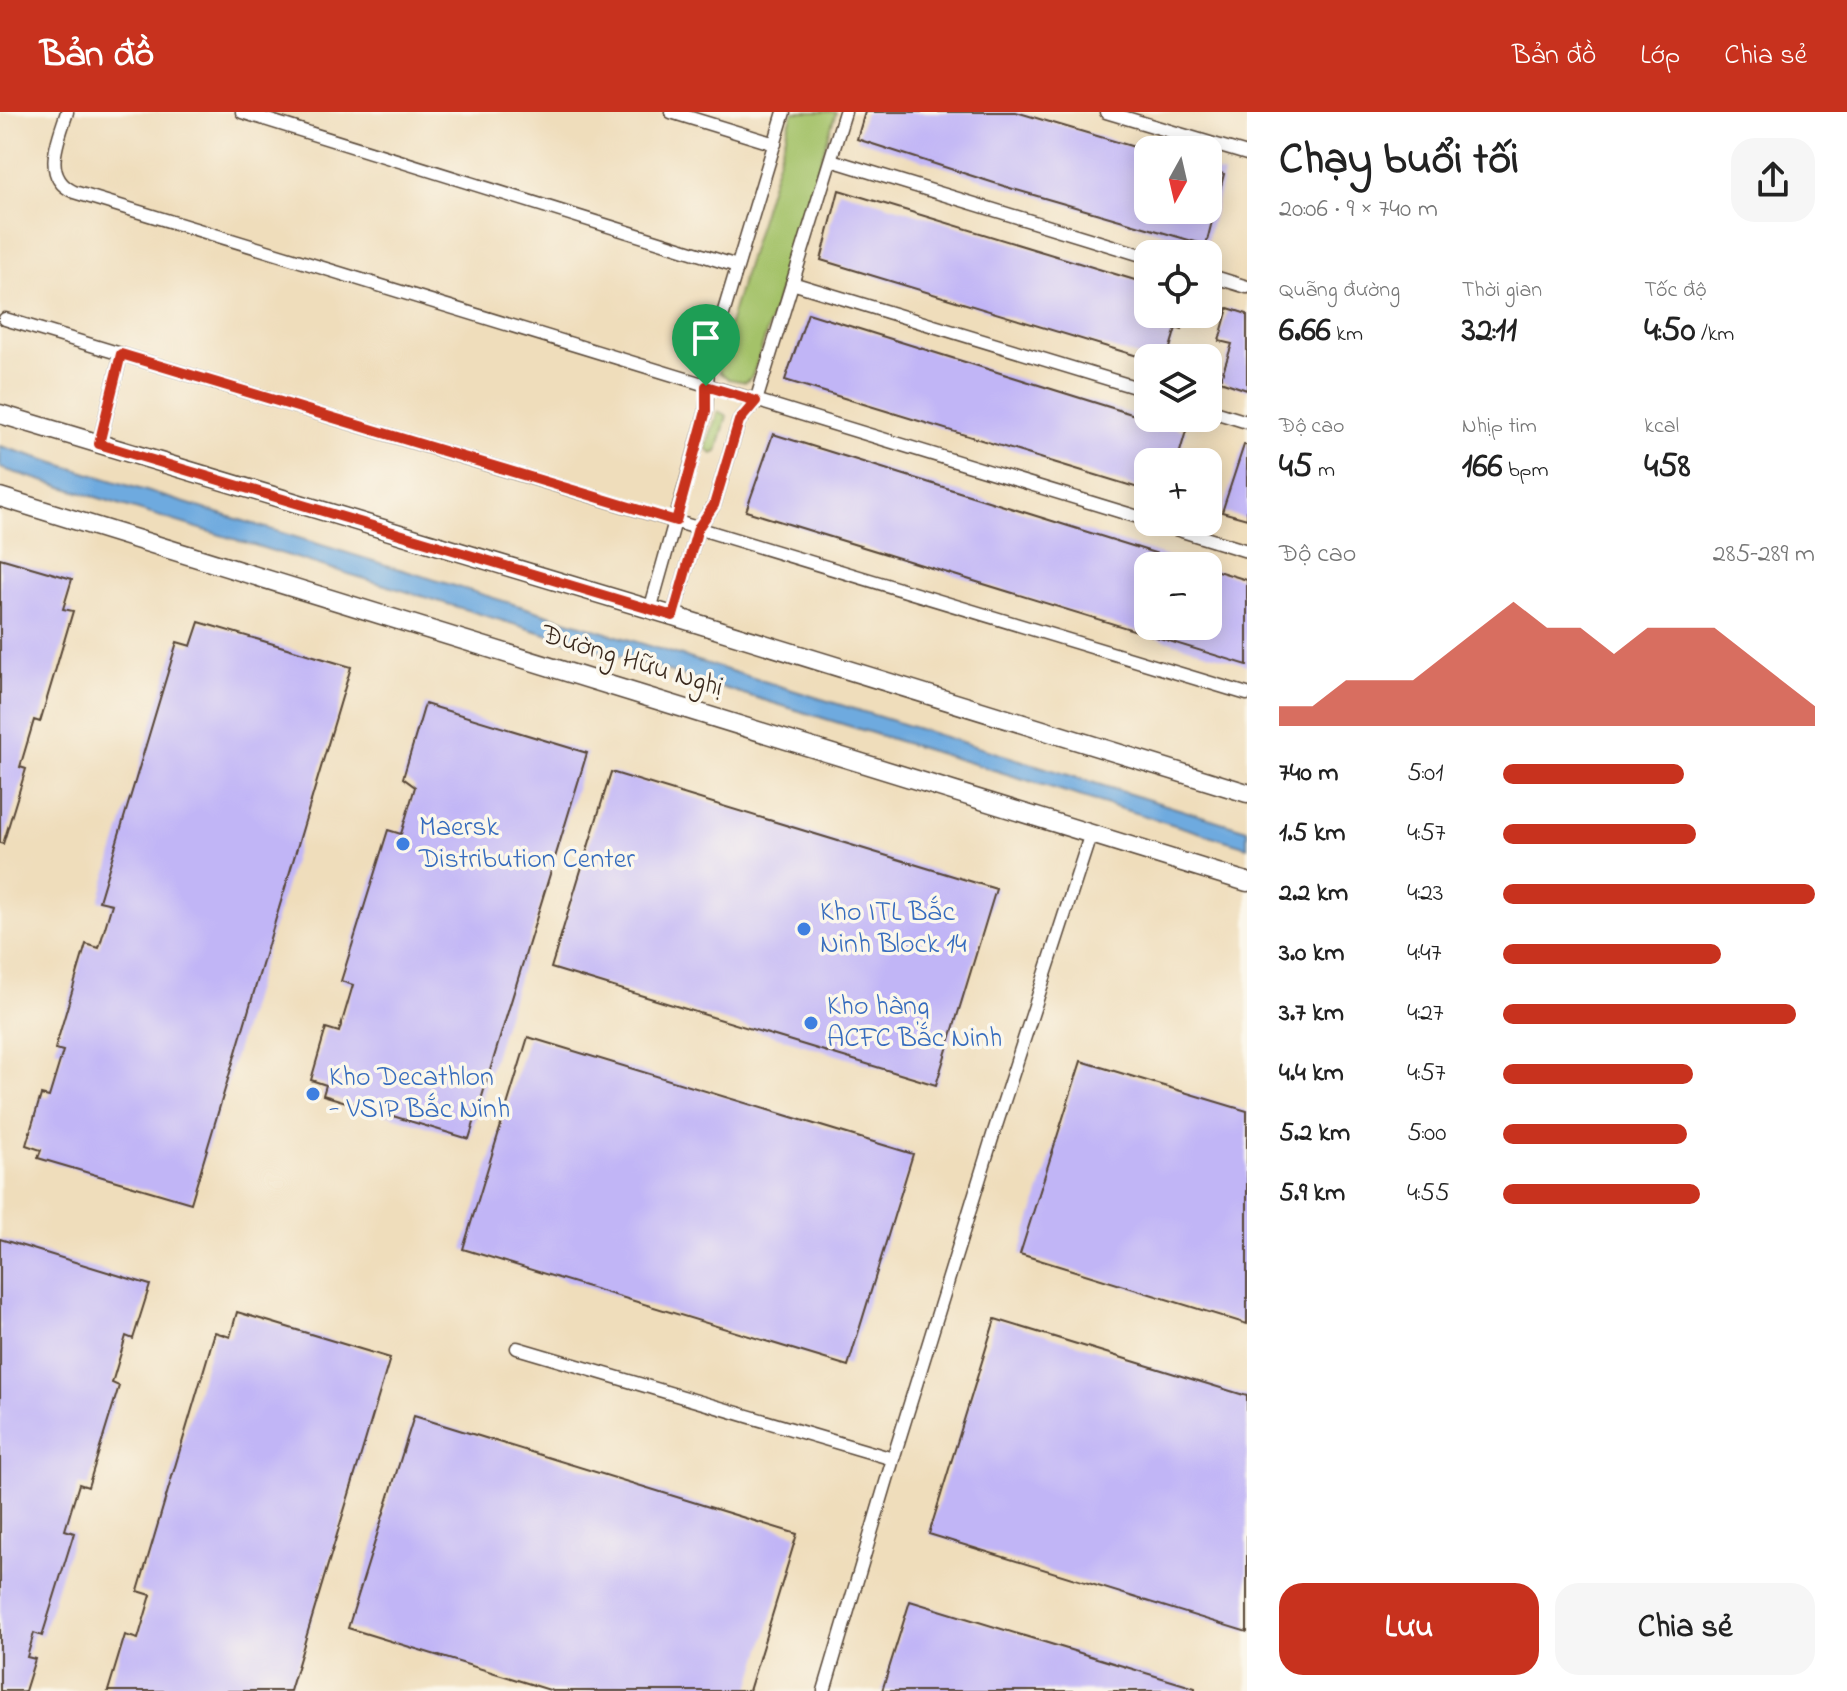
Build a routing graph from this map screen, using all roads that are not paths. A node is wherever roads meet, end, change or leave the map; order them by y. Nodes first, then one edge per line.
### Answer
1 (67, 112) edge
2 (242, 112) edge
3 (671, 112) edge
4 (784, 112) edge
5 (845, 112) edge
6 (1106, 112) edge
7 (775, 144) junction
8 (1247, 154) edge
9 (831, 160) junction
10 (1134, 253) edge
11 (737, 266) junction
12 (1222, 279) edge
13 (792, 283) junction
14 (1247, 287) edge
15 (5, 319) dead end
16 (121, 354) junction
17 (706, 386) junction
18 (1134, 387) edge
19 (756, 401) junction
20 (0, 414) edge
21 (1222, 414) edge
22 (1247, 422) edge
23 (99, 444) junction
24 (0, 497) edge
25 (1134, 516) edge
26 (676, 521) junction
27 (698, 528) junction
28 (1199, 536) edge
29 (1247, 551) edge
30 (650, 610) junction
31 (673, 616) junction
32 (1247, 694) edge
33 (1247, 793) edge
34 (1091, 833) junction
35 (1247, 882) edge
36 (517, 1348) dead end
37 (893, 1459) junction
38 (824, 1691) edge

1 - 17 street
2 - 11 street
3 - 7 street
4 - 7 street
5 - 9 street
6 - 8 street
7 - 11 street
9 - 10 street
9 - 13 street
11 - 17 street
12 - 14 street
13 - 18 street
13 - 19 street
15 - 16 street
16 - 23 street
16 - 26 street
17 - 19 street
17 - 26 street
19 - 25 street
19 - 27 street
20 - 23 main road, Đường Hữu Nghị
21 - 22 street
23 - 30 main road, Đường Hữu Nghị
24 - 34 main road, Đường Hữu Nghị
26 - 27 street
26 - 30 street
27 - 31 street
27 - 32 street
28 - 29 street
30 - 31 main road, Đường Hữu Nghị
31 - 33 main road, Đường Hữu Nghị
34 - 35 main road, Đường Hữu Nghị
34 - 37 street
36 - 37 street
37 - 38 street

